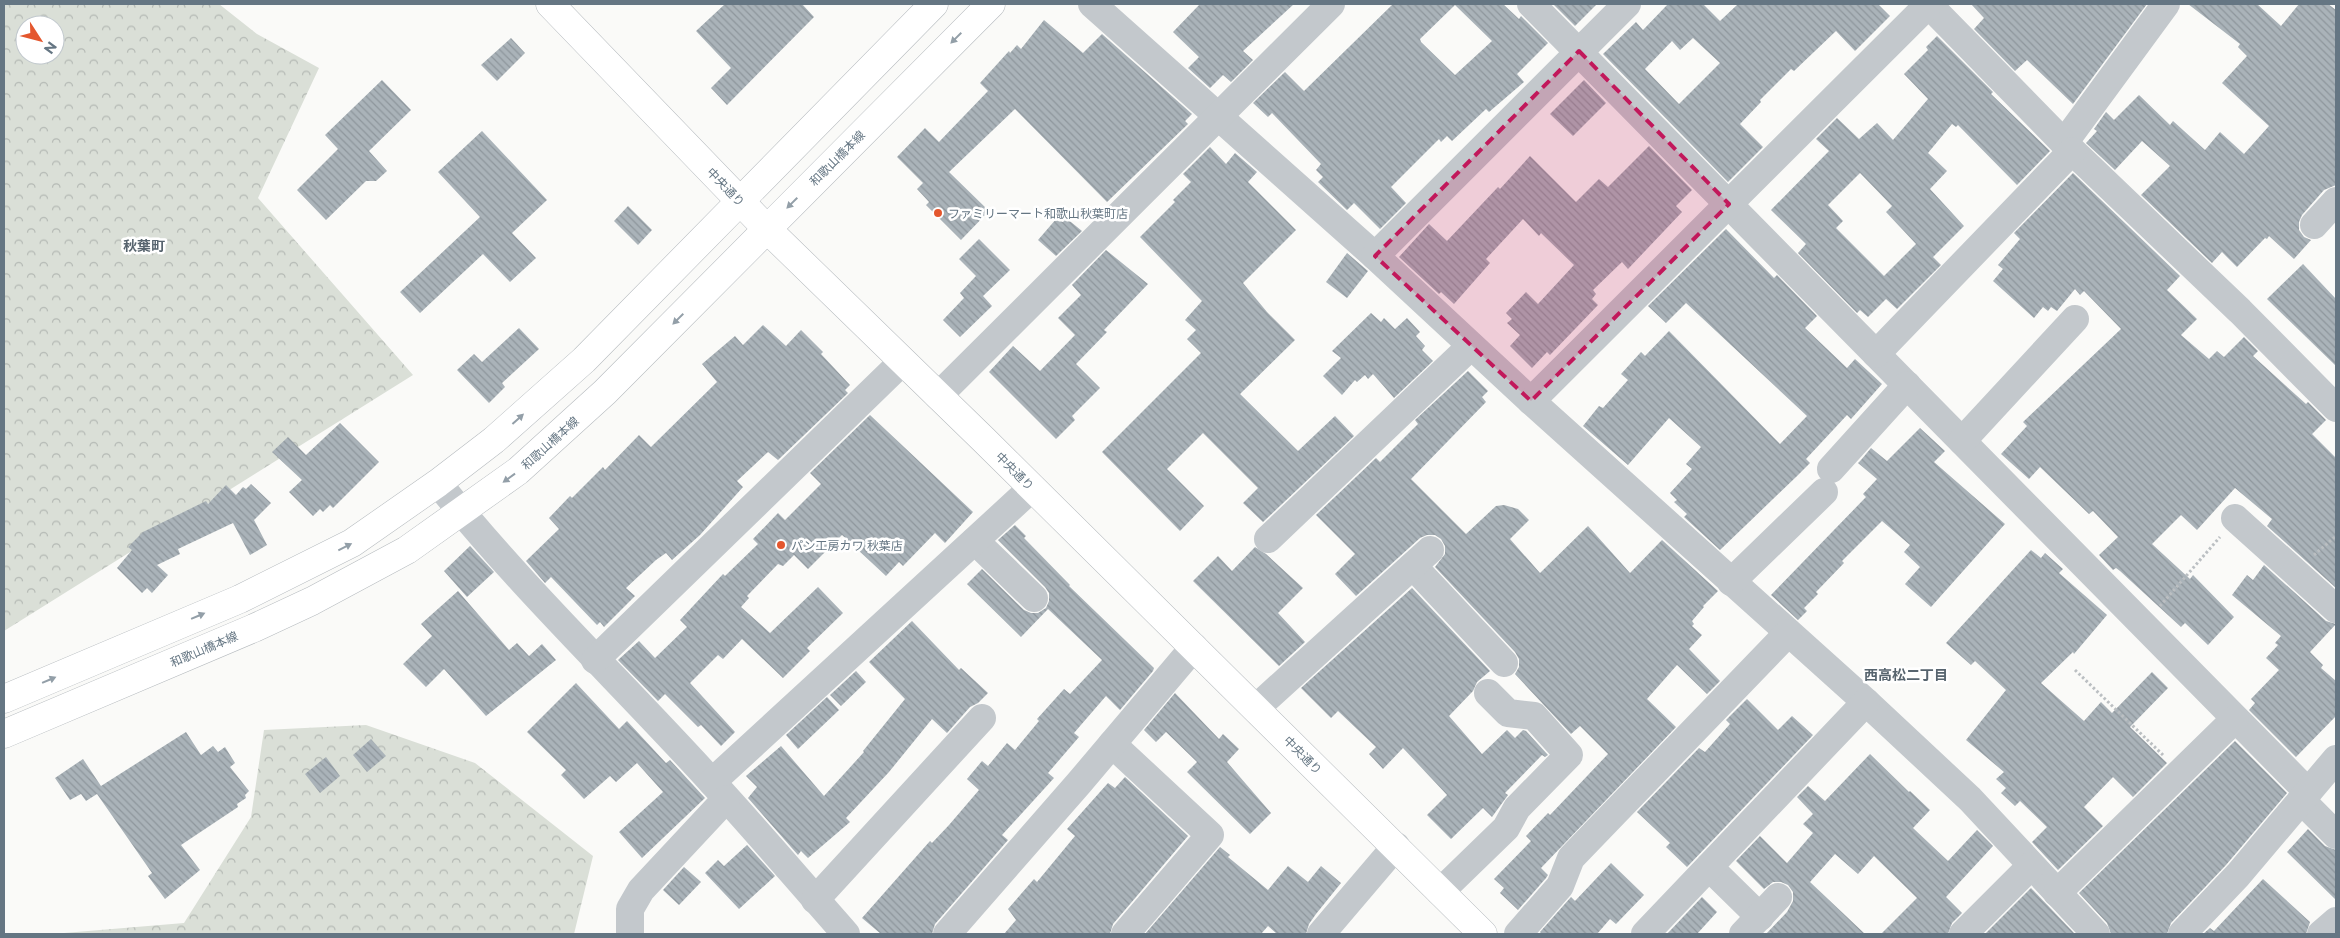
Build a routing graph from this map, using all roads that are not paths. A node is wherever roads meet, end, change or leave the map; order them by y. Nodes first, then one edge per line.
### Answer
1 (550, 4) edge
2 (934, 4) edge
3 (991, 4) edge
4 (1092, 4) edge
5 (1331, 4) edge
6 (1531, 4) edge
7 (1627, 4) edge
8 (1929, 4) edge
9 (2166, 4) edge
10 (1579, 51) junction
11 (1219, 117) junction
12 (2068, 147) junction
13 (738, 200) junction
14 (2336, 201) edge
15 (1728, 204) junction
16 (2314, 225) dead end
17 (767, 229) junction
18 (1375, 256) junction
19 (2075, 319) dead end
20 (1471, 346) junction
21 (1876, 354) junction
22 (902, 362) junction
23 (1907, 385) junction
24 (938, 396) junction
25 (1531, 402) junction
26 (2336, 408) edge
27 (1962, 441) junction
28 (438, 483) junction
29 (1032, 488) junction
30 (462, 512) junction
31 (2235, 518) road end
32 (1268, 539) dead end
33 (975, 541) junction
34 (1731, 582) junction
35 (1034, 598) dead end
36 (2336, 608) edge
37 (1788, 633) junction
38 (1194, 647) junction
39 (595, 660) junction
40 (1504, 663) dead end
41 (1488, 693) dead end
42 (4, 699) edge
43 (1866, 702) junction
44 (1256, 708) junction
45 (982, 718) dead end
46 (2235, 719) junction
47 (4, 734) edge
48 (1112, 744) junction
49 (2336, 759) edge
50 (719, 790) junction
51 (2305, 796) junction
52 (2336, 835) edge
53 (1396, 846) junction
54 (2031, 866) junction
55 (1708, 867) junction
56 (1440, 892) junction
57 (2057, 893) junction
58 (1778, 897) dead end
59 (815, 900) junction
60 (2336, 921) edge
61 (1752, 926) edge
62 (630, 934) edge
63 (846, 934) edge
64 (947, 934) edge
65 (1125, 934) edge
66 (1321, 934) edge
67 (1483, 934) edge
68 (1518, 934) edge
69 (1645, 934) edge
70 (1963, 934) edge
71 (2096, 934) edge
72 (2182, 934) edge
73 (2321, 934) edge

1 - 13 main road, 中央通り
2 - 13 main road
3 -> 17 main road, 和歌山橋本線
4 - 11 street
5 - 11 street
6 - 10 street
7 - 10 street
8 - 12 street
8 - 15 street
9 - 12 street
10 - 15 street
10 - 18 street
11 - 18 street
11 - 24 street
12 - 21 street
12 - 26 street
13 - 17 main road, 中央通り
28 -> 13 main road
14 - 16 street
15 - 21 street
15 - 25 street
17 - 22 main road, 中央通り
17 -> 30 main road, 和歌山橋本線
18 - 20 street
19 - 27 street
20 - 25 street
20 - 32 street
21 - 23 street
22 - 24 main road, 中央通り
22 - 39 street
23 - 27 street
23 - 34 street
24 - 29 main road, 中央通り
25 - 34 street
27 - 46 street
28 - 30 street
42 -> 28 main road
29 - 33 street
29 - 38 main road, 中央通り
30 - 39 street
30 - 47 main road, 和歌山橋本線
31 - 36 street
33 - 35 street
33 - 50 street
34 - 37 street
37 - 43 street
37 - 68 street
38 - 44 main road, 中央通り
38 - 48 street
39 - 50 street
40 - 44 street
41 - 56 street
43 - 54 street
43 - 55 street
44 - 53 main road, 中央通り
45 - 59 street
46 - 51 street
46 - 57 street
48 - 64 street
48 - 65 street
49 - 51 street
50 - 59 street
50 - 62 street
51 - 52 street
51 - 72 street
53 - 56 main road, 中央通り
53 - 66 street
54 - 57 street
54 - 70 street
55 - 61 street
55 - 69 street
56 - 67 main road, 中央通り
57 - 71 street
58 - 61 street
59 - 63 street
60 - 73 street

